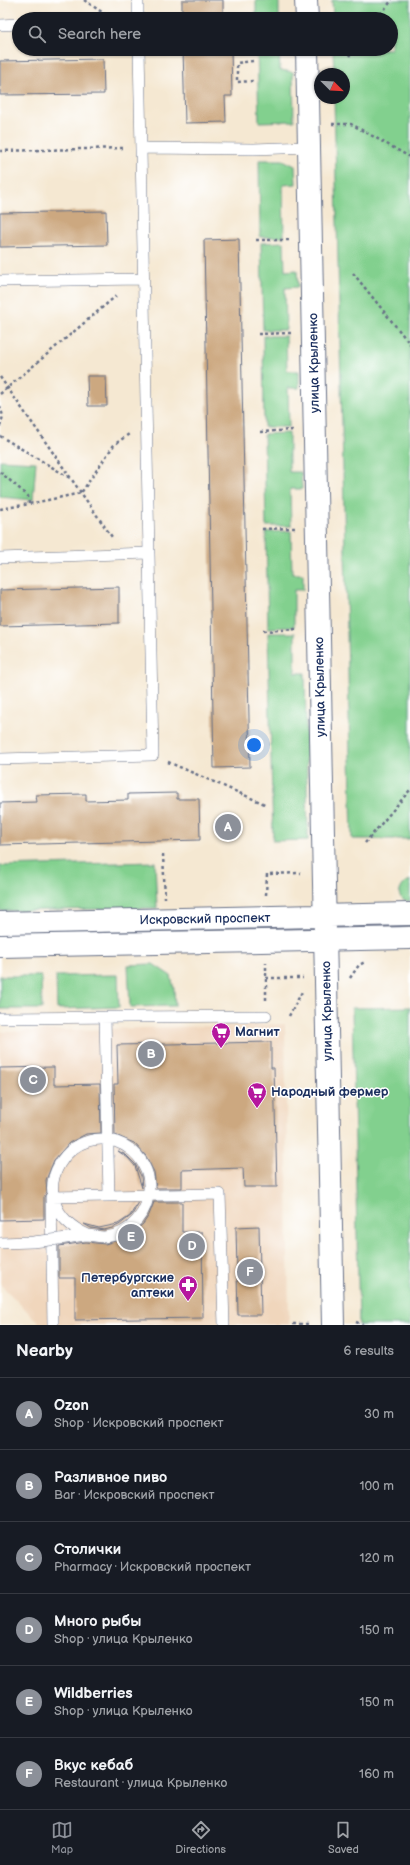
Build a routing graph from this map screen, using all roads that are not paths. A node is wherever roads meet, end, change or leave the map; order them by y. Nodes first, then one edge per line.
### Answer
1 (138, 0) edge
2 (306, 0) edge
3 (138, 12) edge
4 (307, 12) edge
5 (12, 24) edge
6 (0, 25) edge
7 (139, 56) edge
8 (307, 56) edge
9 (309, 147) junction
10 (141, 148) junction
11 (143, 279) junction
12 (0, 282) edge
13 (149, 553) junction
14 (0, 558) edge
15 (0, 759) edge
16 (410, 914) edge
17 (325, 916) junction
18 (0, 923) edge
19 (410, 938) edge
20 (325, 940) junction
21 (0, 946) edge
22 (266, 1016) road end
23 (105, 1017) junction
24 (0, 1018) edge
25 (108, 1196) junction
26 (88, 1235) junction
27 (0, 1243) edge
28 (325, 1324) edge
29 (52, 1325) edge
30 (224, 1325) edge

1 - 3 lane
2 - 4 street
5 - 6 lane
7 - 10 lane
8 - 9 street, улица Крыленко
9 - 10 lane
9 - 17 street, улица Крыленко
10 - 11 lane
11 - 12 lane
11 - 13 lane
13 - 14 lane
13 - 15 lane
16 - 17 street, Искровский проспект
17 - 18 street, Искровский проспект
17 - 20 street, улица Крыленко
19 - 20 street, Искровский проспект
20 - 21 street, Искровский проспект
20 - 28 street, улица Крыленко
22 - 23 lane
23 - 24 lane
23 - 25 lane
25 - 29 lane
25 - 30 lane
26 - 26 lane
26 - 27 lane, bridge

